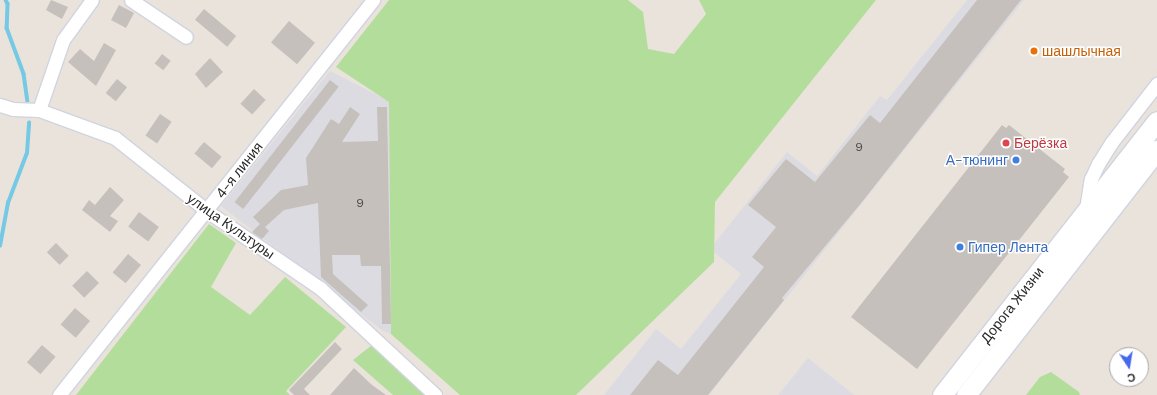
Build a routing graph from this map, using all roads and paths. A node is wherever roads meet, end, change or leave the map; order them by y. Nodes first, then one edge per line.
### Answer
1 (92, 0) edge
2 (131, 0) edge
3 (373, 0) edge
4 (186, 37) dead end
5 (1157, 84) edge
6 (0, 105) edge
7 (39, 110) junction
8 (1157, 121) edge
9 (1157, 150) edge
10 (207, 211) junction
11 (1086, 212) junction
12 (59, 395) edge
13 (435, 395) edge
14 (942, 395) edge
15 (966, 395) edge

1 - 7 street
2 - 4 street
3 - 10 street, 4-я линия
5 - 11 street
6 - 7 street, улица Культуры
7 - 10 street, улица Культуры
8 - 11 main road, Дорога Жизни
9 - 15 main road, Дорога Жизни
10 - 12 street, 4-я линия
10 - 13 street, улица Культуры
11 - 14 main road, Дорога Жизни

